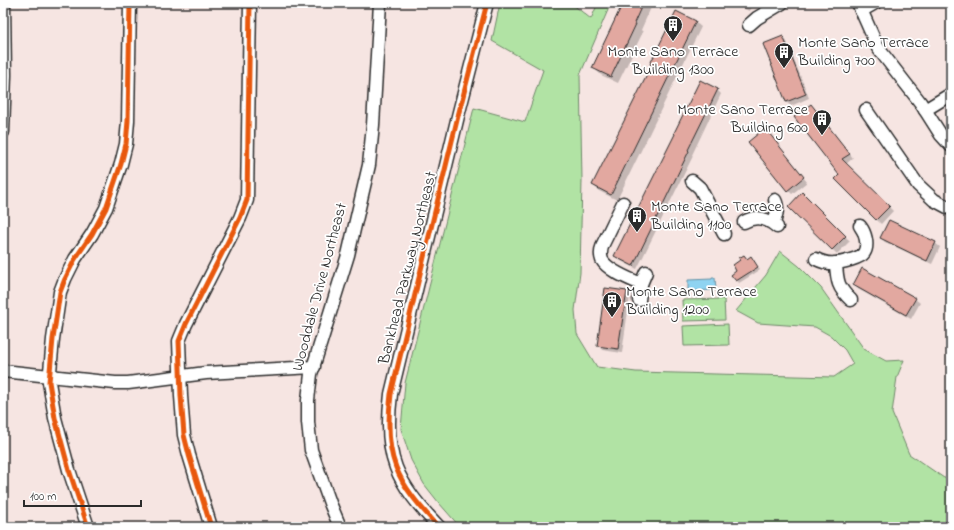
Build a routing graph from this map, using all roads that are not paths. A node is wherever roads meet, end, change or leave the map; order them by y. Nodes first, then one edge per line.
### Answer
1 (4, 3) edge
2 (130, 3) edge
3 (250, 3) edge
4 (380, 3) edge
5 (486, 3) edge
6 (782, 3) edge
7 (875, 3) edge
8 (859, 7) edge
9 (749, 25) dead end
10 (951, 94) edge
11 (866, 110) dead end
12 (925, 110) junction
13 (3, 132) edge
14 (951, 146) edge
15 (692, 181) dead end
16 (775, 200) dead end
17 (623, 203) dead end
18 (951, 209) edge
19 (744, 222) dead end
20 (860, 226) dead end
21 (724, 234) dead end
22 (816, 259) dead end
23 (836, 264) junction
24 (646, 272) dead end
25 (641, 284) junction
26 (639, 300) dead end
27 (851, 300) dead end
28 (314, 367) junction
29 (3, 371) edge
30 (49, 375) junction
31 (180, 376) junction
32 (88, 527) edge
33 (211, 527) edge
34 (340, 527) edge
35 (439, 527) edge

1 - 13 street
2 - 30 street
3 - 31 street
4 - 28 street, Wooddale Drive Northeast
5 - 35 street, Bankhead Parkway Northeast
6 - 9 street
7 - 8 street
8 - 12 street
10 - 12 street
11 - 18 street
12 - 14 street
15 - 21 street
16 - 19 street
17 - 25 street
20 - 23 street
22 - 23 street
23 - 27 street
24 - 25 street
25 - 26 street
28 - 31 street
28 - 34 street, Wooddale Drive Northeast
29 - 30 street
30 - 31 street
30 - 32 street
31 - 33 street

